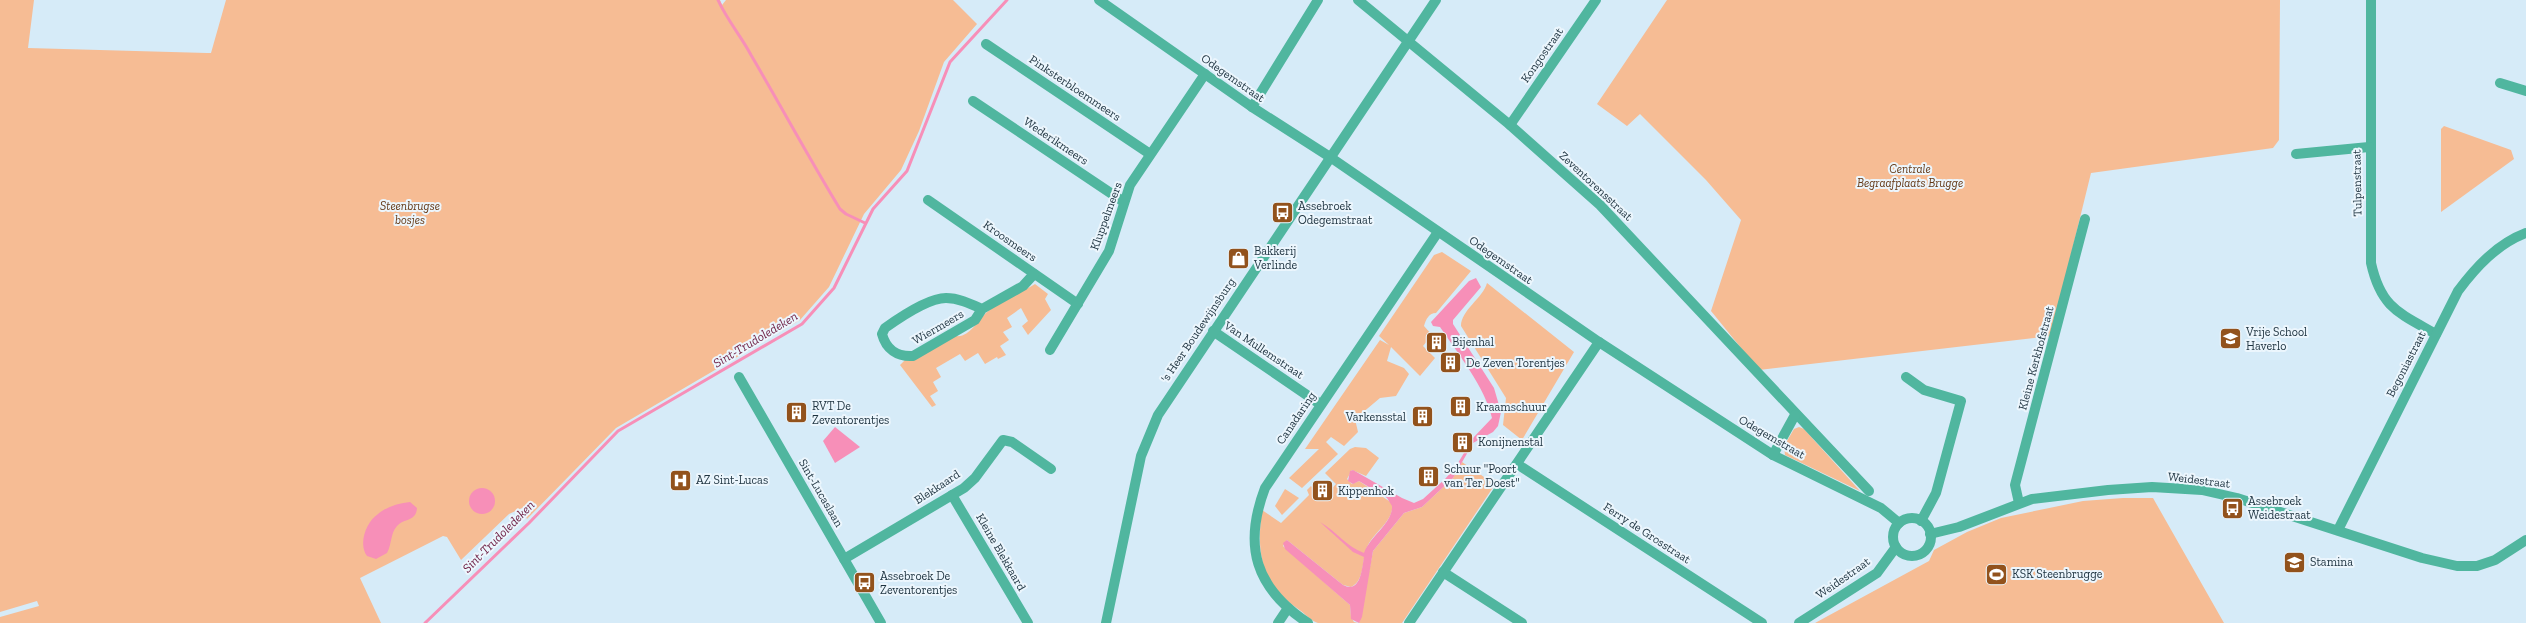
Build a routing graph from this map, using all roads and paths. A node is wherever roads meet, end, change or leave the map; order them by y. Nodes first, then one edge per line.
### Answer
1 (1099, 0) edge
2 (1318, 0) edge
3 (1358, 0) edge
4 (1436, 0) edge
5 (1596, 0) edge
6 (2371, 0) edge
7 (1408, 42) junction
8 (986, 44) dead end
9 (1205, 74) junction
10 (2500, 83) dead end
11 (2526, 91) edge
12 (973, 101) dead end
13 (1252, 108) junction
14 (1510, 125) junction
15 (2369, 147) junction
16 (1150, 154) junction
17 (2296, 154) dead end
18 (1330, 157) junction
19 (928, 200) dead end
20 (1124, 202) junction
21 (2085, 219) dead end
22 (1438, 232) junction
23 (2526, 232) edge
24 (1034, 274) junction
25 (1078, 304) junction
26 (982, 309) junction
27 (1213, 330) junction
28 (2436, 334) junction
29 (1599, 342) junction
30 (1050, 350) dead end
31 (739, 377) dead end
32 (1906, 377) dead end
33 (1320, 404) junction
34 (1795, 415) junction
35 (1773, 455) junction
36 (1517, 464) junction
37 (1051, 469) dead end
38 (1869, 491) dead end
39 (952, 495) junction
40 (2019, 503) junction
41 (1921, 521) junction
42 (1899, 523) junction
43 (2338, 530) junction
44 (1930, 534) junction
45 (2526, 540) edge
46 (1896, 547) junction
47 (844, 559) junction
48 (1443, 572) junction
49 (1288, 608) junction
50 (881, 623) edge
51 (1028, 623) edge
52 (1106, 623) edge
53 (1278, 623) edge
54 (1308, 623) edge
55 (1409, 623) edge
56 (1522, 623) edge
57 (1762, 623) edge
58 (1799, 623) edge

1 - 9 street, Odegemstraat
2 - 13 street
3 - 7 street, Zeventorensstraat
4 - 7 street, 's Heer Boudewijnsburg
5 - 14 street, Kongostraat
6 - 15 street, Tulpenstraat
7 - 14 street, Zeventorensstraat
7 - 18 street, 's Heer Boudewijnsburg
8 - 16 street, Pinksterbloemmeers
9 - 13 street, Odegemstraat
9 - 16 street, Kluppelmeers
10 - 11 street
12 - 20 street, Wederikmeers
13 - 18 street, Odegemstraat
14 - 34 street, Zeventorensstraat
15 - 17 street
15 - 28 street, Tulpenstraat
16 - 20 street, Kluppelmeers
18 - 22 street, Odegemstraat
18 - 27 street, 's Heer Boudewijnsburg
19 - 24 street, Kroosmeers
20 - 25 street, Kluppelmeers
21 - 40 street, Kleine Kerkhofstraat
22 - 29 street, Odegemstraat
22 - 33 street, Canadaring
23 - 28 street, Begoniastraat
24 - 25 street, Kroosmeers
24 - 26 street, Wiermeers
25 - 30 street, Kluppelmeers
26 - 26 street, Wiermeers
27 - 33 street, Van Mullemstraat
27 - 52 street, 's Heer Boudewijnsburg
28 - 43 street, Begoniastraat
29 - 35 street, Odegemstraat
29 - 36 street
31 - 47 street, Sint-Lucaslaan
32 - 41 street
33 - 49 street, Canadaring
34 - 35 street
34 - 38 street, Zeventorensstraat
35 - 42 street, Odegemstraat
36 - 48 street
36 - 57 street, Ferry de Grosstraat
37 - 39 street, Blekkaard
39 - 47 street, Blekkaard
39 - 51 street, Kleine Blekkaard
40 - 43 street, Weidestraat
40 - 44 street, Weidestraat
41 - 42 street
41 - 44 street
42 - 46 street
43 - 45 street, Weidestraat
44 - 46 street
46 - 58 street, Weidestraat
47 - 50 street, Sint-Lucaslaan
48 - 55 street
48 - 56 street
49 - 53 street
49 - 54 street, Canadaring

